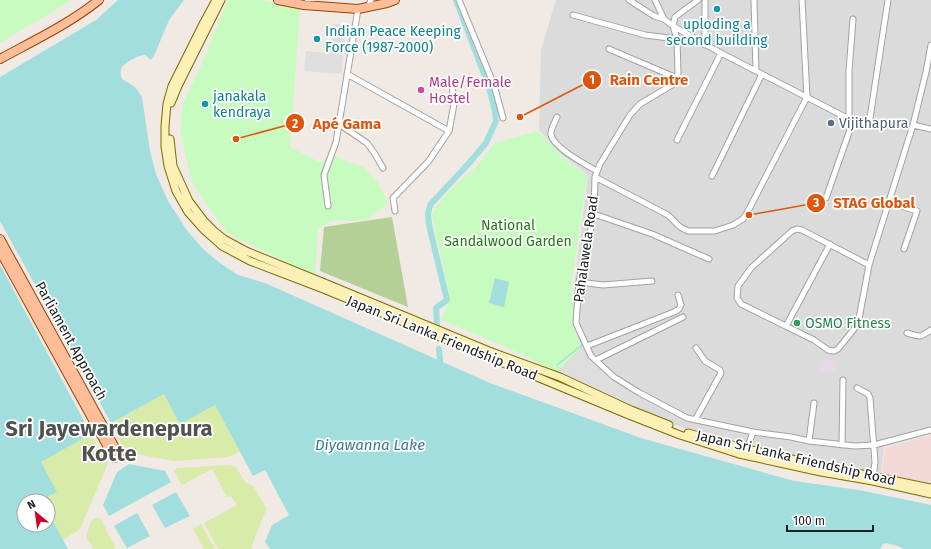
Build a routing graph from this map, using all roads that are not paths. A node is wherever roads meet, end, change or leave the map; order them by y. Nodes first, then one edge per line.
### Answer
1 (99, 0) edge
2 (216, 0) edge
3 (221, 0) edge
4 (278, 0) edge
5 (395, 0) edge
6 (459, 0) edge
7 (629, 0) edge
8 (656, 0) edge
9 (698, 0) edge
10 (705, 0) edge
11 (754, 0) edge
12 (802, 0) edge
13 (886, 0) edge
14 (212, 4) edge
15 (369, 4) edge
16 (358, 9) junction
17 (573, 16) dead end
18 (853, 18) dead end
19 (664, 19) junction
20 (674, 26) junction
21 (677, 40) junction
22 (706, 45) junction
23 (931, 46) edge
24 (609, 49) dead end
25 (721, 53) junction
26 (0, 59) edge
27 (756, 71) junction
28 (347, 74) junction
29 (762, 74) junction
30 (677, 78) junction
31 (452, 82) dead end
32 (807, 97) junction
33 (557, 117) dead end
34 (502, 118) dead end
35 (851, 119) junction
36 (339, 124) junction
37 (912, 125) junction
38 (931, 129) edge
39 (449, 131) junction
40 (677, 140) dead end
41 (383, 168) dead end
42 (596, 174) junction
43 (712, 176) dead end
44 (826, 198) dead end
45 (889, 202) junction
46 (328, 206) dead end
47 (395, 211) dead end
48 (594, 214) junction
49 (0, 239) edge
50 (830, 244) junction
51 (904, 249) dead end
52 (0, 251) edge
53 (710, 259) dead end
54 (869, 265) junction
55 (652, 281) dead end
56 (579, 282) junction
57 (678, 295) dead end
58 (682, 317) dead end
59 (786, 326) junction
60 (931, 330) edge
61 (907, 333) dead end
62 (586, 346) junction
63 (696, 348) dead end
64 (596, 360) junction
65 (844, 380) dead end
66 (857, 388) dead end
67 (814, 402) dead end
68 (695, 420) junction
69 (931, 430) edge
70 (753, 432) junction
71 (809, 441) junction
72 (842, 445) junction
73 (874, 445) junction
74 (747, 449) junction
75 (873, 478) junction
76 (931, 488) edge
77 (931, 494) edge

1 - 26 main road
2 - 14 main road, Japan Sri Lanka Friendship Road
3 - 74 main road, Japan Sri Lanka Friendship Road
4 - 16 main road
5 - 15 main road
6 - 34 street
7 - 19 street
8 - 19 street
9 - 20 street
10 - 22 street
11 - 27 street
12 - 32 street
13 - 35 street
14 - 75 main road, Japan Sri Lanka Friendship Road
15 - 16 main road
16 - 28 street
17 - 21 street
18 - 35 street
19 - 20 street
20 - 21 street
20 - 22 street
21 - 30 street
22 - 25 street
23 - 37 street
24 - 30 street
25 - 27 street
25 - 40 street
27 - 29 street
28 - 36 street
28 - 39 street
29 - 32 street
29 - 43 street
30 - 42 street, Pahalawela Road
31 - 39 street
32 - 35 street
32 - 42 street
33 - 42 street
35 - 44 street
36 - 41 street
36 - 46 street
37 - 38 street
37 - 45 street
39 - 47 street
42 - 48 street, Pahalawela Road
45 - 51 street
45 - 54 street
48 - 53 street
48 - 56 street, Pahalawela Road
49 - 52 main road, Parliament Approach
50 - 54 street
50 - 59 street
50 - 59 street
54 - 59 street
55 - 56 street
56 - 62 street, Pahalawela Road
57 - 62 street
58 - 64 street
60 - 61 street
62 - 64 street, Pahalawela Road
63 - 68 street
64 - 68 street, Pahalawela Road
65 - 72 street
66 - 73 street
67 - 71 street
68 - 70 street, Pahalawela Road
69 - 73 street, Pahalawela Road
70 - 71 street, Pahalawela Road
70 - 74 street
71 - 72 street, Pahalawela Road
72 - 73 street, Pahalawela Road
73 - 75 street
74 - 75 main road, Japan Sri Lanka Friendship Road
75 - 76 main road, Japan Sri Lanka Friendship Road
75 - 77 main road, Japan Sri Lanka Friendship Road

